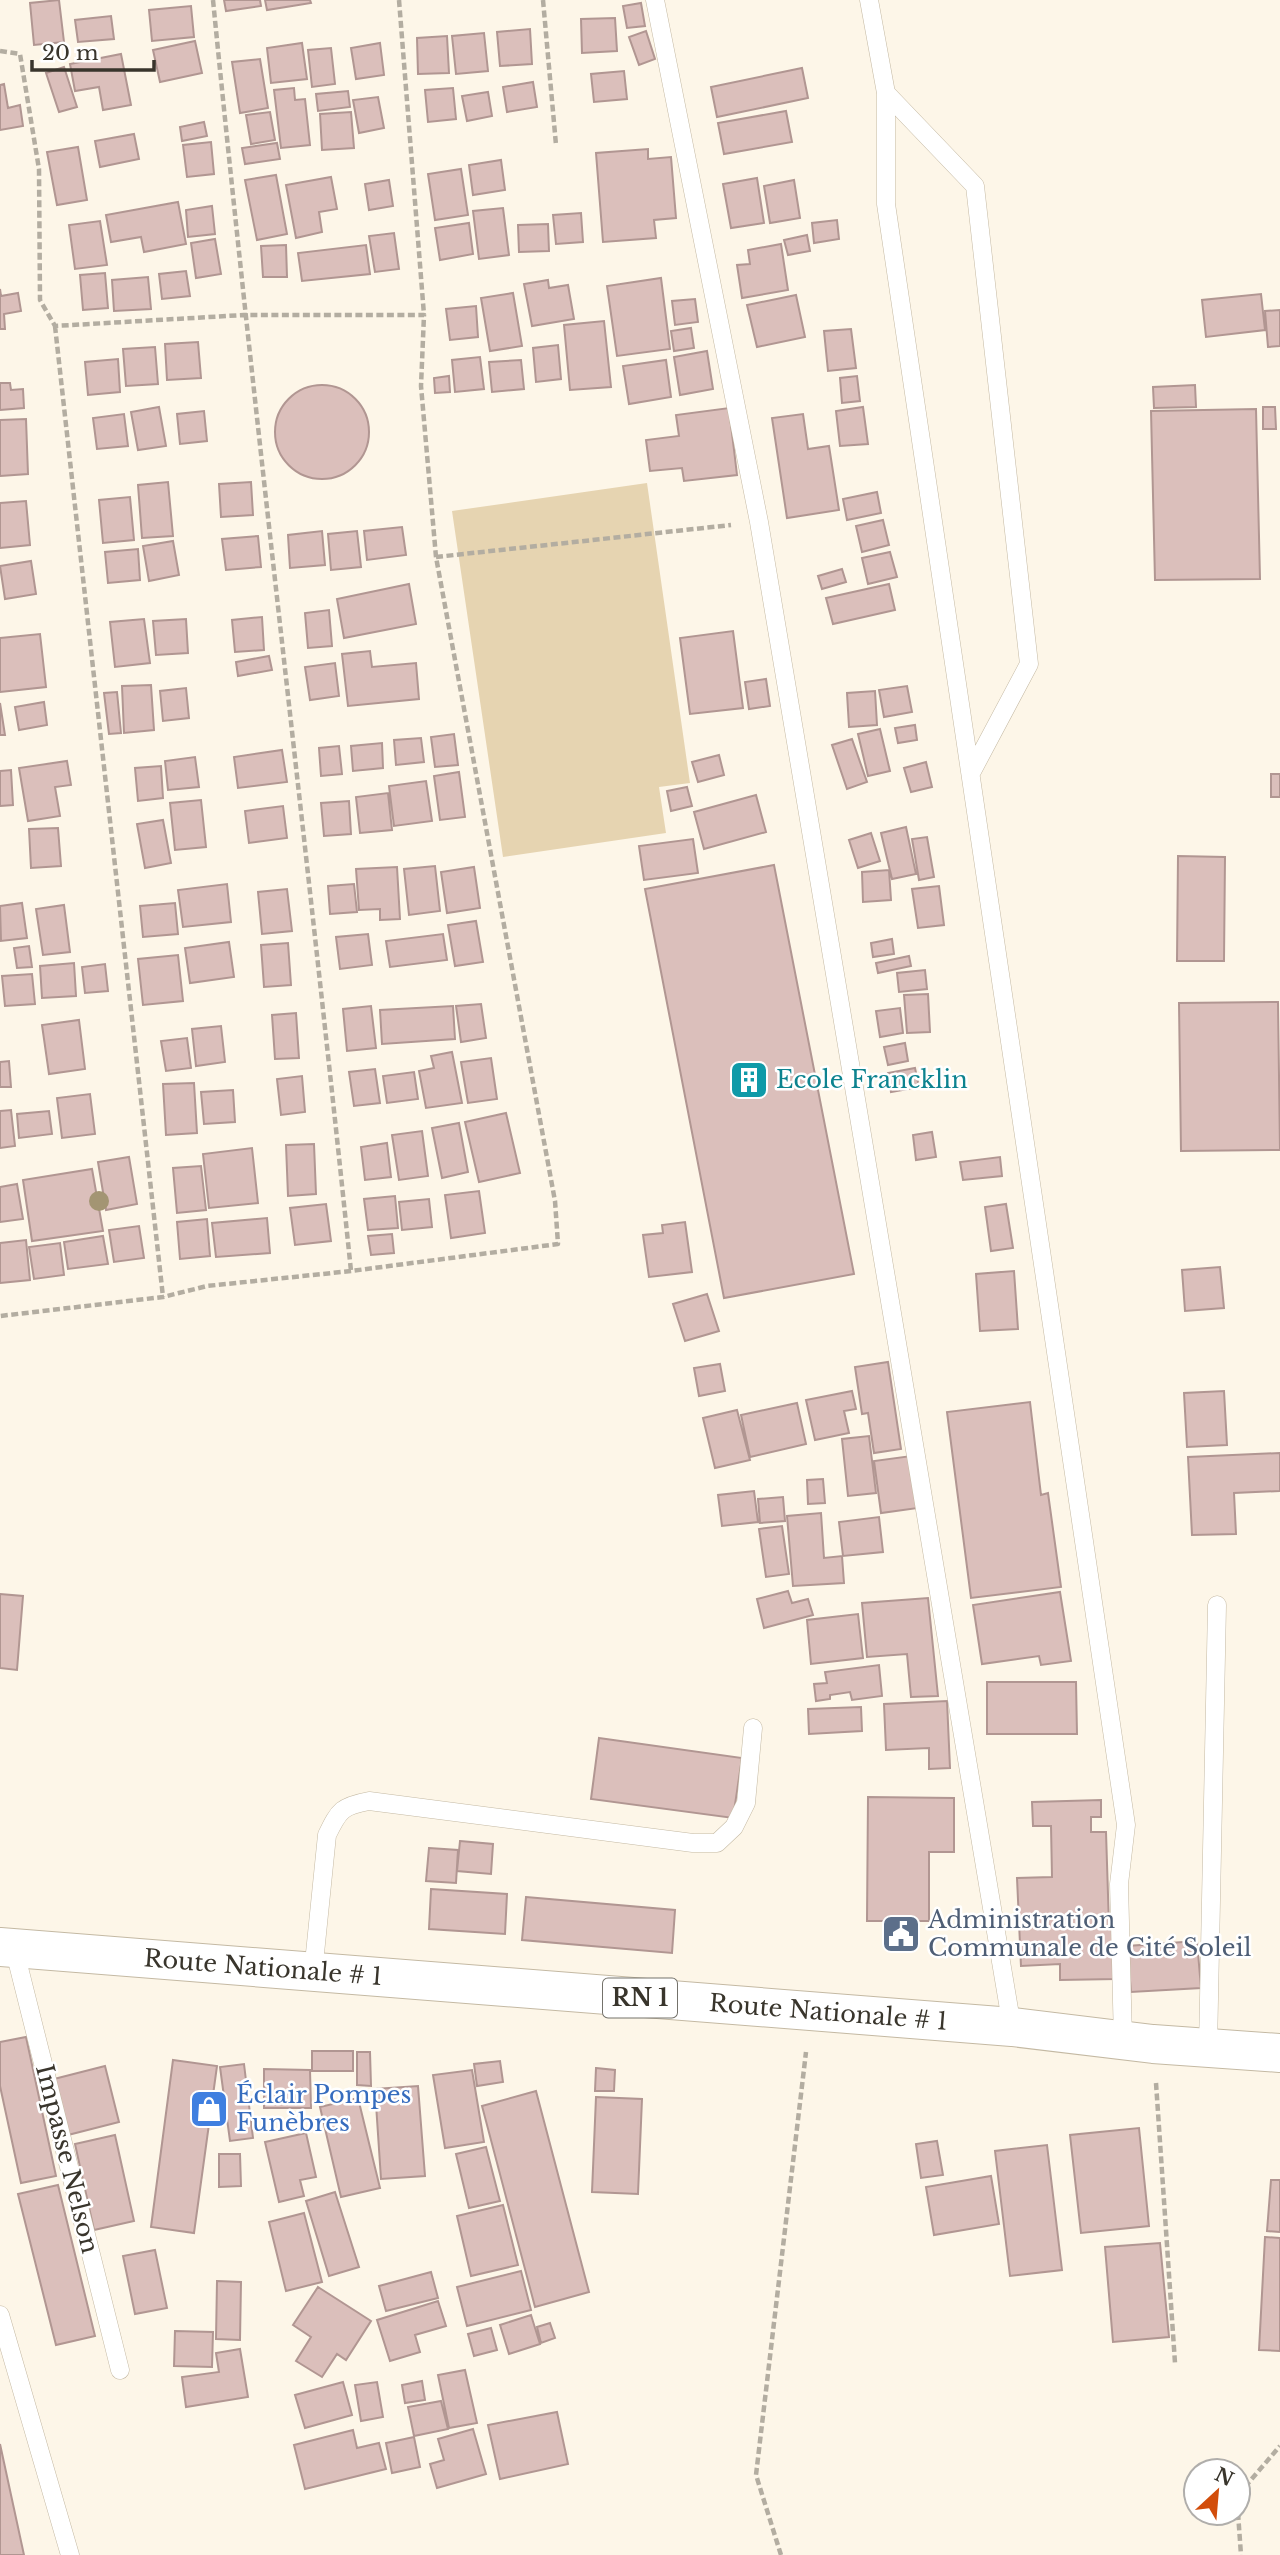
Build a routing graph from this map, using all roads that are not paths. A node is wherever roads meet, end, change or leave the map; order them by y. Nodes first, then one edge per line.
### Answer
1 (655, 0) edge
2 (869, 0) edge
3 (886, 93) junction
4 (971, 772) junction
5 (1217, 1605) dead end
6 (753, 1728) dead end
7 (7, 1948) edge
8 (313, 1973) junction
9 (1012, 2027) junction
10 (1138, 2042) junction
11 (1208, 2048) junction
12 (1280, 2053) edge
13 (0, 2315) edge
14 (120, 2371) dead end
15 (70, 2555) edge

1 - 9 lane
2 - 3 lane
3 - 4 lane
3 - 4 lane
4 - 10 lane
5 - 11 lane
6 - 8 lane
7 - 8 main road, Route Nationale # 1 / RN 1
7 - 14 lane, Impasse Nelson
8 - 9 main road, Route Nationale # 1 / RN 1
9 - 10 main road, Route Nationale # 1 / RN 1
10 - 11 main road, Route Nationale # 1 / RN 1
11 - 12 main road, Route Nationale # 1 / RN 1
13 - 15 lane

